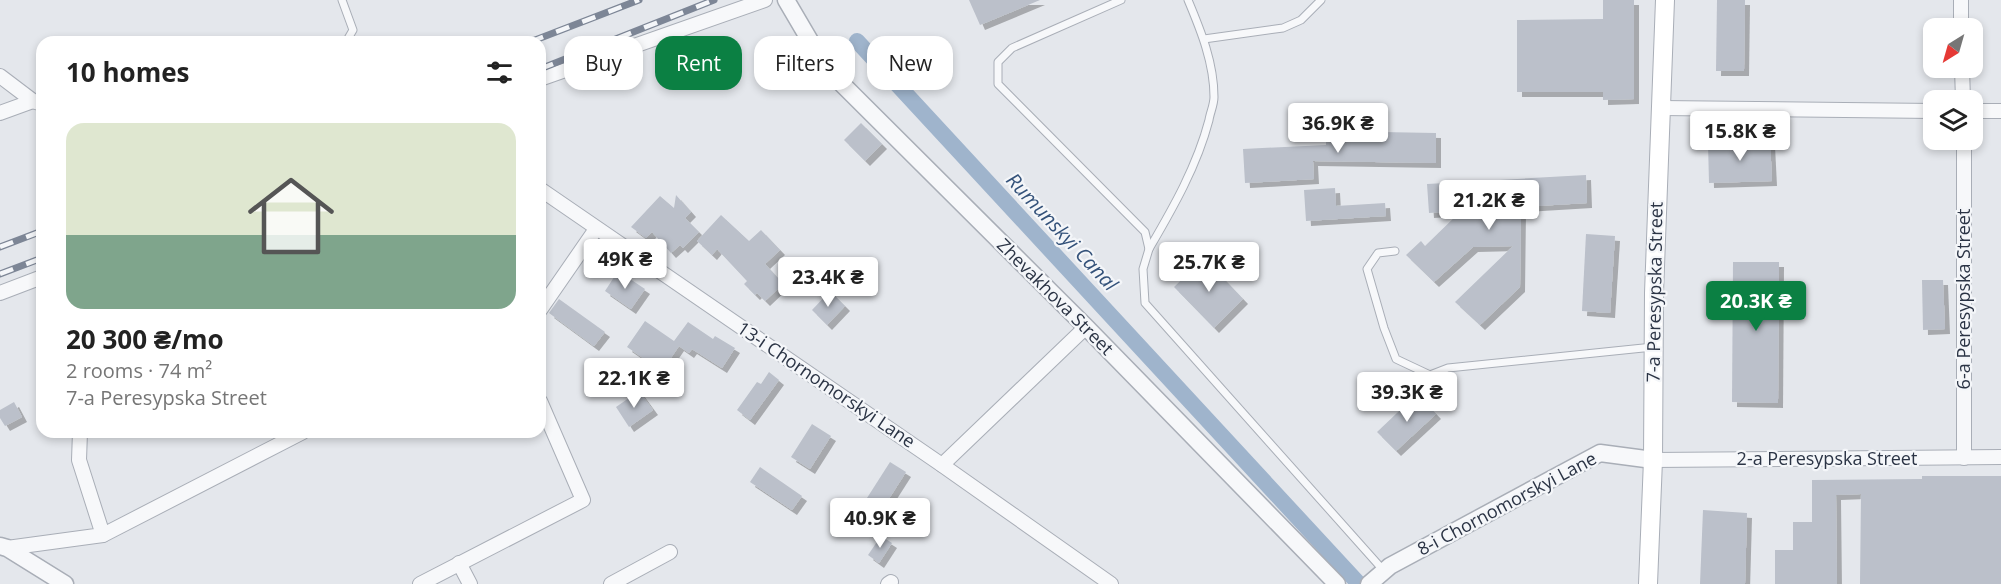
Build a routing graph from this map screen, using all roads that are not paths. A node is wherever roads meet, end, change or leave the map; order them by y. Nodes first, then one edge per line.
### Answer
1 (342, 0) edge
2 (765, 0) edge
3 (786, 0) edge
4 (1120, 0) edge
5 (1188, 0) edge
6 (1321, 0) edge
7 (1665, 0) edge
8 (1961, 0) edge
9 (1961, 18) edge
10 (350, 36) edge
11 (1204, 39) junction
12 (0, 76) edge
13 (546, 77) edge
14 (36, 102) edge
15 (36, 103) edge
16 (1661, 108) junction
17 (1923, 111) edge
18 (1983, 111) edge
19 (2001, 111) edge
20 (0, 112) edge
21 (1964, 150) edge
22 (546, 193) edge
23 (596, 229) junction
24 (1149, 249) junction
25 (1395, 251) dead end
26 (36, 279) edge
27 (0, 293) edge
28 (546, 301) edge
29 (1086, 327) junction
30 (1653, 348) junction
31 (546, 414) edge
32 (80, 438) edge
33 (291, 438) edge
34 (2001, 457) edge
35 (1964, 458) junction
36 (1653, 460) junction
37 (942, 465) junction
38 (103, 535) junction
39 (4, 547) edge
40 (670, 552) dead end
41 (459, 563) junction
42 (1384, 571) junction
43 (64, 584) edge
44 (420, 584) edge
45 (470, 584) edge
46 (611, 584) edge
47 (1111, 584) edge
48 (1337, 584) edge
49 (1370, 584) edge
50 (1648, 584) edge

1 - 10 lane
2 - 13 street
3 - 29 street, Zhevakhova Street
4 - 24 lane
5 - 11 lane
6 - 11 lane
7 - 16 main road, 7-a Peresypska Street
8 - 9 street
11 - 24 lane
12 - 14 street
15 - 20 street
16 - 17 street
16 - 30 main road, 7-a Peresypska Street
18 - 19 street
21 - 35 street, 6-a Peresypska Street
22 - 23 street, 13-i Chornomorskyi Lane
23 - 28 street
23 - 37 street, 13-i Chornomorskyi Lane
24 - 42 lane
25 - 30 lane
26 - 27 street
29 - 37 street
29 - 48 street, Zhevakhova Street
30 - 36 main road, 7-a Peresypska Street
31 - 41 street
32 - 38 street
33 - 38 street
34 - 35 street, 2-a Peresypska Street
35 - 36 street, 2-a Peresypska Street
36 - 42 street, 8-i Chornomorskyi Lane
36 - 50 main road, 7-a Peresypska Street
37 - 47 street, 13-i Chornomorskyi Lane
38 - 39 street
39 - 43 street
40 - 46 street
41 - 44 street
41 - 45 street
42 - 49 street, 8-i Chornomorskyi Lane

